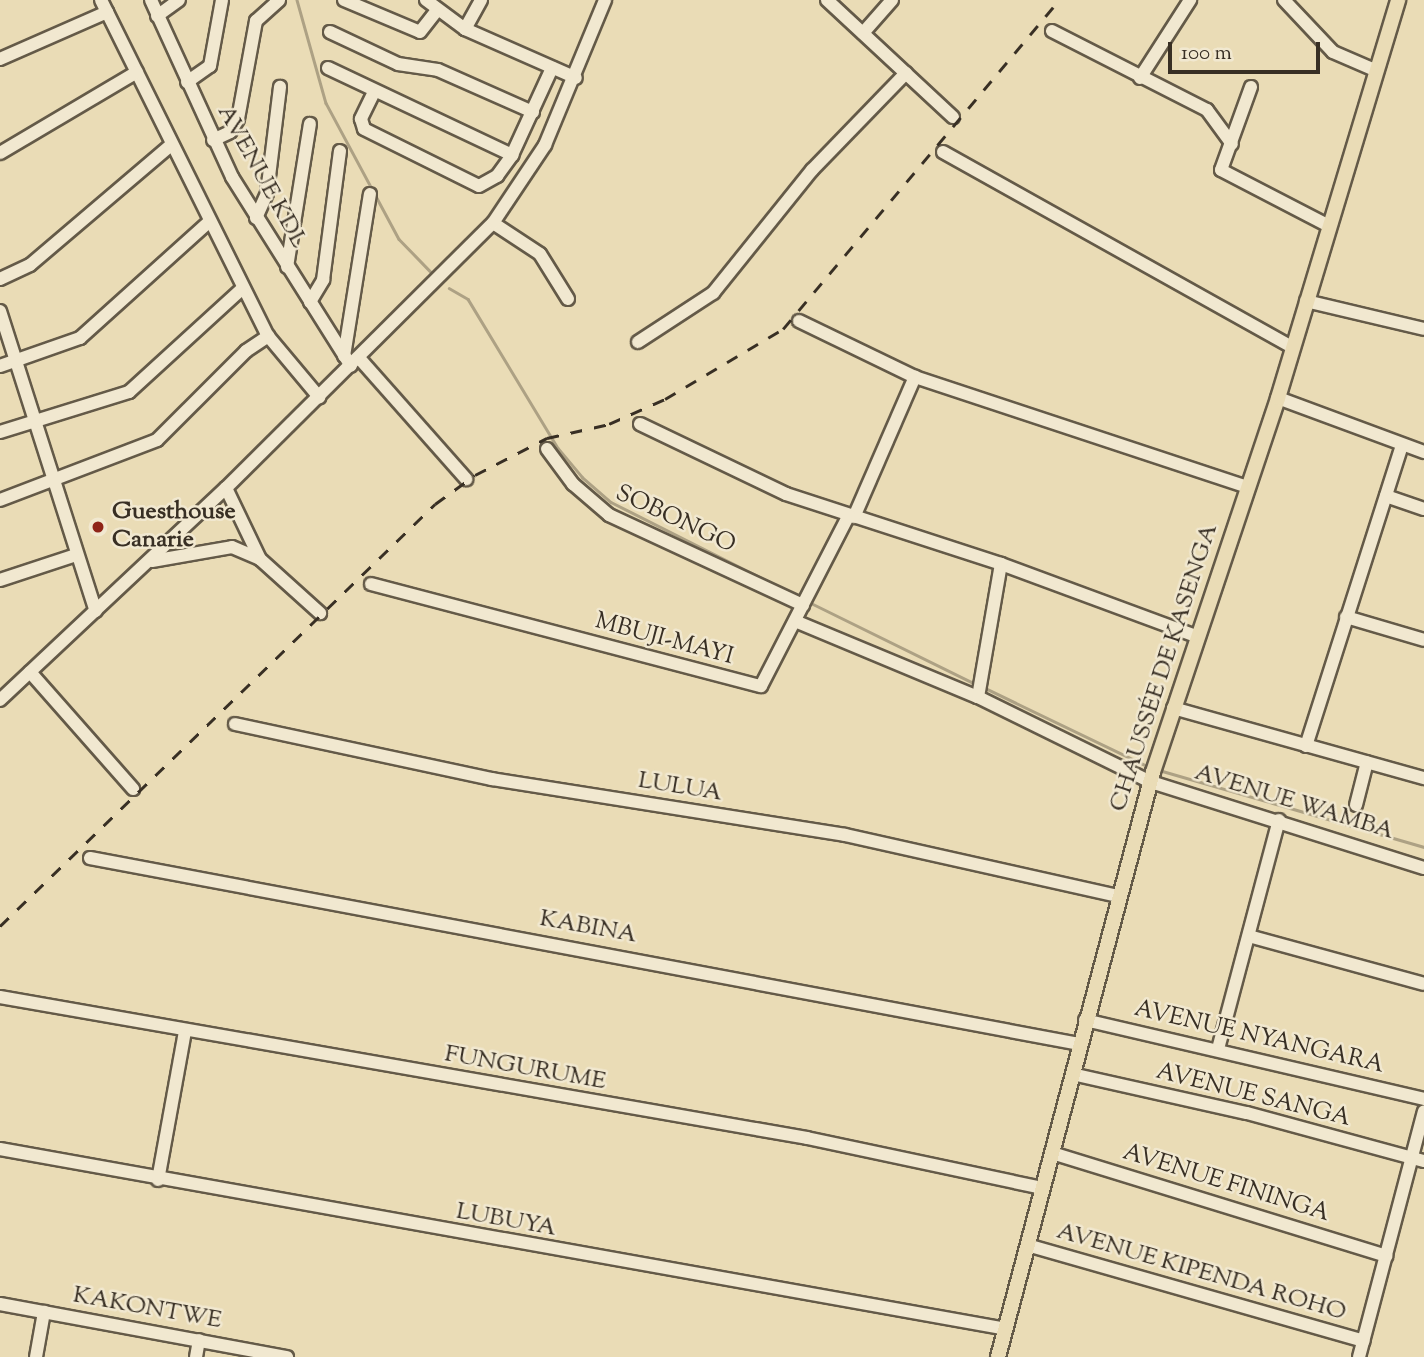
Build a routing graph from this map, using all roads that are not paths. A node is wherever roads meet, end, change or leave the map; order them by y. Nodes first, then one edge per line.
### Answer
1 (101, 0) edge
2 (151, 0) edge
3 (178, 0) edge
4 (222, 0) edge
5 (279, 0) edge
6 (344, 0) edge
7 (426, 0) edge
8 (481, 0) edge
9 (605, 0) edge
10 (827, 0) edge
11 (892, 0) edge
12 (1190, 0) edge
13 (1284, 0) edge
14 (1398, 0) edge
15 (437, 9) junction
16 (107, 12) junction
17 (157, 16) junction
18 (465, 29) junction
19 (1052, 31) dead end
20 (330, 32) dead end
21 (863, 33) junction
22 (0, 59) edge
23 (328, 68) dead end
24 (552, 68) junction
25 (1377, 71) junction
26 (137, 72) junction
27 (906, 73) junction
28 (576, 78) junction
29 (1140, 78) junction
30 (187, 82) junction
31 (280, 87) dead end
32 (1251, 87) dead end
33 (374, 92) junction
34 (533, 112) junction
35 (953, 117) dead end
36 (310, 124) dead end
37 (213, 140) junction
38 (1232, 144) junction
39 (171, 145) junction
40 (341, 150) dead end
41 (943, 152) dead end
42 (0, 153) edge
43 (512, 155) junction
44 (370, 194) dead end
45 (256, 218) junction
46 (210, 221) junction
47 (493, 223) junction
48 (1329, 226) junction
49 (287, 267) junction
50 (0, 279) edge
51 (243, 288) junction
52 (568, 299) dead end
53 (1307, 301) junction
54 (310, 302) junction
55 (0, 311) edge
56 (799, 321) dead end
57 (1424, 329) edge
58 (268, 336) junction
59 (638, 342) dead end
60 (1293, 348) junction
61 (351, 360) junction
62 (17, 362) junction
63 (0, 366) edge
64 (915, 377) junction
65 (319, 397) junction
66 (1278, 398) junction
67 (35, 424) junction
68 (640, 424) dead end
69 (0, 432) edge
70 (1402, 445) junction
71 (547, 449) dead end
72 (1424, 452) edge
73 (466, 480) dead end
74 (53, 483) junction
75 (1248, 486) junction
76 (226, 488) junction
77 (1386, 496) junction
78 (0, 500) edge
79 (1424, 509) edge
80 (851, 516) junction
81 (76, 555) junction
82 (260, 559) junction
83 (151, 561) junction
84 (1001, 564) junction
85 (0, 580) edge
86 (370, 584) dead end
87 (803, 605) junction
88 (96, 611) junction
89 (320, 613) dead end
90 (1346, 617) junction
91 (795, 621) junction
92 (1198, 637) junction
93 (1424, 640) edge
94 (30, 672) junction
95 (978, 697) junction
96 (0, 700) edge
97 (1173, 708) junction
98 (235, 724) dead end
99 (1307, 746) junction
100 (1367, 762) junction
101 (1153, 772) junction
102 (1424, 778) edge
103 (133, 789) dead end
104 (1356, 804) dead end
105 (1279, 820) junction
106 (90, 858) dead end
107 (1424, 869) edge
108 (1119, 895) junction
109 (1249, 936) junction
110 (1424, 984) edge
111 (0, 997) edge
112 (1084, 1020) junction
113 (185, 1032) junction
114 (1079, 1044) junction
115 (1218, 1049) junction
116 (1072, 1074) junction
117 (1424, 1099) edge
118 (1424, 1111) edge
119 (0, 1149) edge
120 (1052, 1153) junction
121 (1419, 1160) edge
122 (158, 1180) junction
123 (1042, 1188) junction
124 (1027, 1245) junction
125 (1387, 1256) junction
126 (0, 1304) edge
127 (44, 1312) junction
128 (1006, 1329) junction
129 (199, 1340) junction
130 (1364, 1341) junction
131 (36, 1357) edge
132 (196, 1357) edge
133 (287, 1357) edge
134 (998, 1357) edge
135 (1359, 1357) edge

1 - 16 street
2 - 17 street, AVENUE KDL
3 - 17 street
4 - 30 street
5 - 37 street
6 - 15 street
7 - 15 street
8 - 18 street
9 - 28 street
10 - 21 street
11 - 21 street
12 - 29 street
13 - 25 street
14 - 25 main road, CHAUSSÉE DE KASENGA
15 - 18 street
16 - 22 street
16 - 26 street
17 - 30 street, AVENUE KDL
18 - 24 street
19 - 29 street
20 - 34 street
21 - 27 street
23 - 33 street
24 - 28 street
24 - 34 street
25 - 48 main road, CHAUSSÉE DE KASENGA
26 - 39 street
26 - 42 street
27 - 35 street
27 - 59 street
28 - 47 street
29 - 38 street
30 - 37 street, AVENUE KDL
31 - 45 street
32 - 38 street
33 - 43 street
33 - 43 street
34 - 43 street
36 - 49 street
37 - 45 street, AVENUE KDL
38 - 48 street
39 - 46 street
39 - 50 street
40 - 54 street
41 - 60 street
44 - 61 street
45 - 49 street, AVENUE KDL
46 - 51 street
46 - 62 street
47 - 52 street
47 - 61 street
48 - 53 main road, CHAUSSÉE DE KASENGA
49 - 54 street, AVENUE KDL
51 - 58 street
51 - 67 street
53 - 57 street
53 - 60 main road, CHAUSSÉE DE KASENGA
54 - 61 street, AVENUE KDL
55 - 62 street
56 - 64 street
58 - 65 street
58 - 74 street
60 - 66 main road, CHAUSSÉE DE KASENGA
61 - 65 street
61 - 73 street, AVENUE KDL
62 - 63 street
62 - 67 street
64 - 75 street
64 - 80 street, MBUJI-MAYI
65 - 76 street
66 - 70 street
66 - 75 main road, CHAUSSÉE DE KASENGA
67 - 69 street
67 - 74 street
68 - 80 street
70 - 72 street
70 - 77 street
71 - 87 street, SOBONGO
74 - 78 street
74 - 81 street
75 - 92 main road, CHAUSSÉE DE KASENGA
76 - 82 street
76 - 83 street
77 - 79 street
77 - 90 street
80 - 84 street
80 - 87 street, MBUJI-MAYI
81 - 85 street
81 - 88 street
82 - 83 street
82 - 89 street
83 - 88 street
84 - 92 street
84 - 95 street
86 - 91 street, MBUJI-MAYI
87 - 91 street, MBUJI-MAYI
88 - 94 street
90 - 93 street
90 - 99 street
91 - 95 street, AVENUE WAMBA
92 - 97 main road, CHAUSSÉE DE KASENGA
94 - 96 street
94 - 103 street
95 - 101 street, AVENUE WAMBA
97 - 99 street
97 - 101 main road, CHAUSSÉE DE KASENGA
98 - 108 street, LULUA
99 - 100 street
100 - 102 street
100 - 104 street
101 - 105 street, AVENUE WAMBA
101 - 108 main road, CHAUSSÉE DE KASENGA
105 - 107 street, AVENUE WAMBA
105 - 109 street
106 - 114 street, KABINA
108 - 112 main road, CHAUSSÉE DE KASENGA
109 - 110 street
109 - 115 street
111 - 113 street, FUNGURUME
112 - 114 main road, CHAUSSÉE DE KASENGA
112 - 115 street, AVENUE NYANGARA
113 - 122 street
113 - 123 street, FUNGURUME
114 - 116 main road, CHAUSSÉE DE KASENGA
115 - 117 street, AVENUE NYANGARA
116 - 120 main road, CHAUSSÉE DE KASENGA
116 - 121 street, AVENUE SANGA
118 - 121 street
119 - 122 street, LUBUYA
120 - 123 main road, CHAUSSÉE DE KASENGA
120 - 125 street, AVENUE FININGA
121 - 125 street
122 - 128 street, LUBUYA
123 - 124 main road, CHAUSSÉE DE KASENGA
124 - 128 main road, CHAUSSÉE DE KASENGA
124 - 130 street, AVENUE KIPENDA ROHO
125 - 130 street
126 - 127 street, KAKONTWE
127 - 129 street, KAKONTWE
127 - 131 street
128 - 134 main road, CHAUSSÉE DE KASENGA
129 - 132 street
129 - 133 street, KAKONTWE
130 - 135 street

